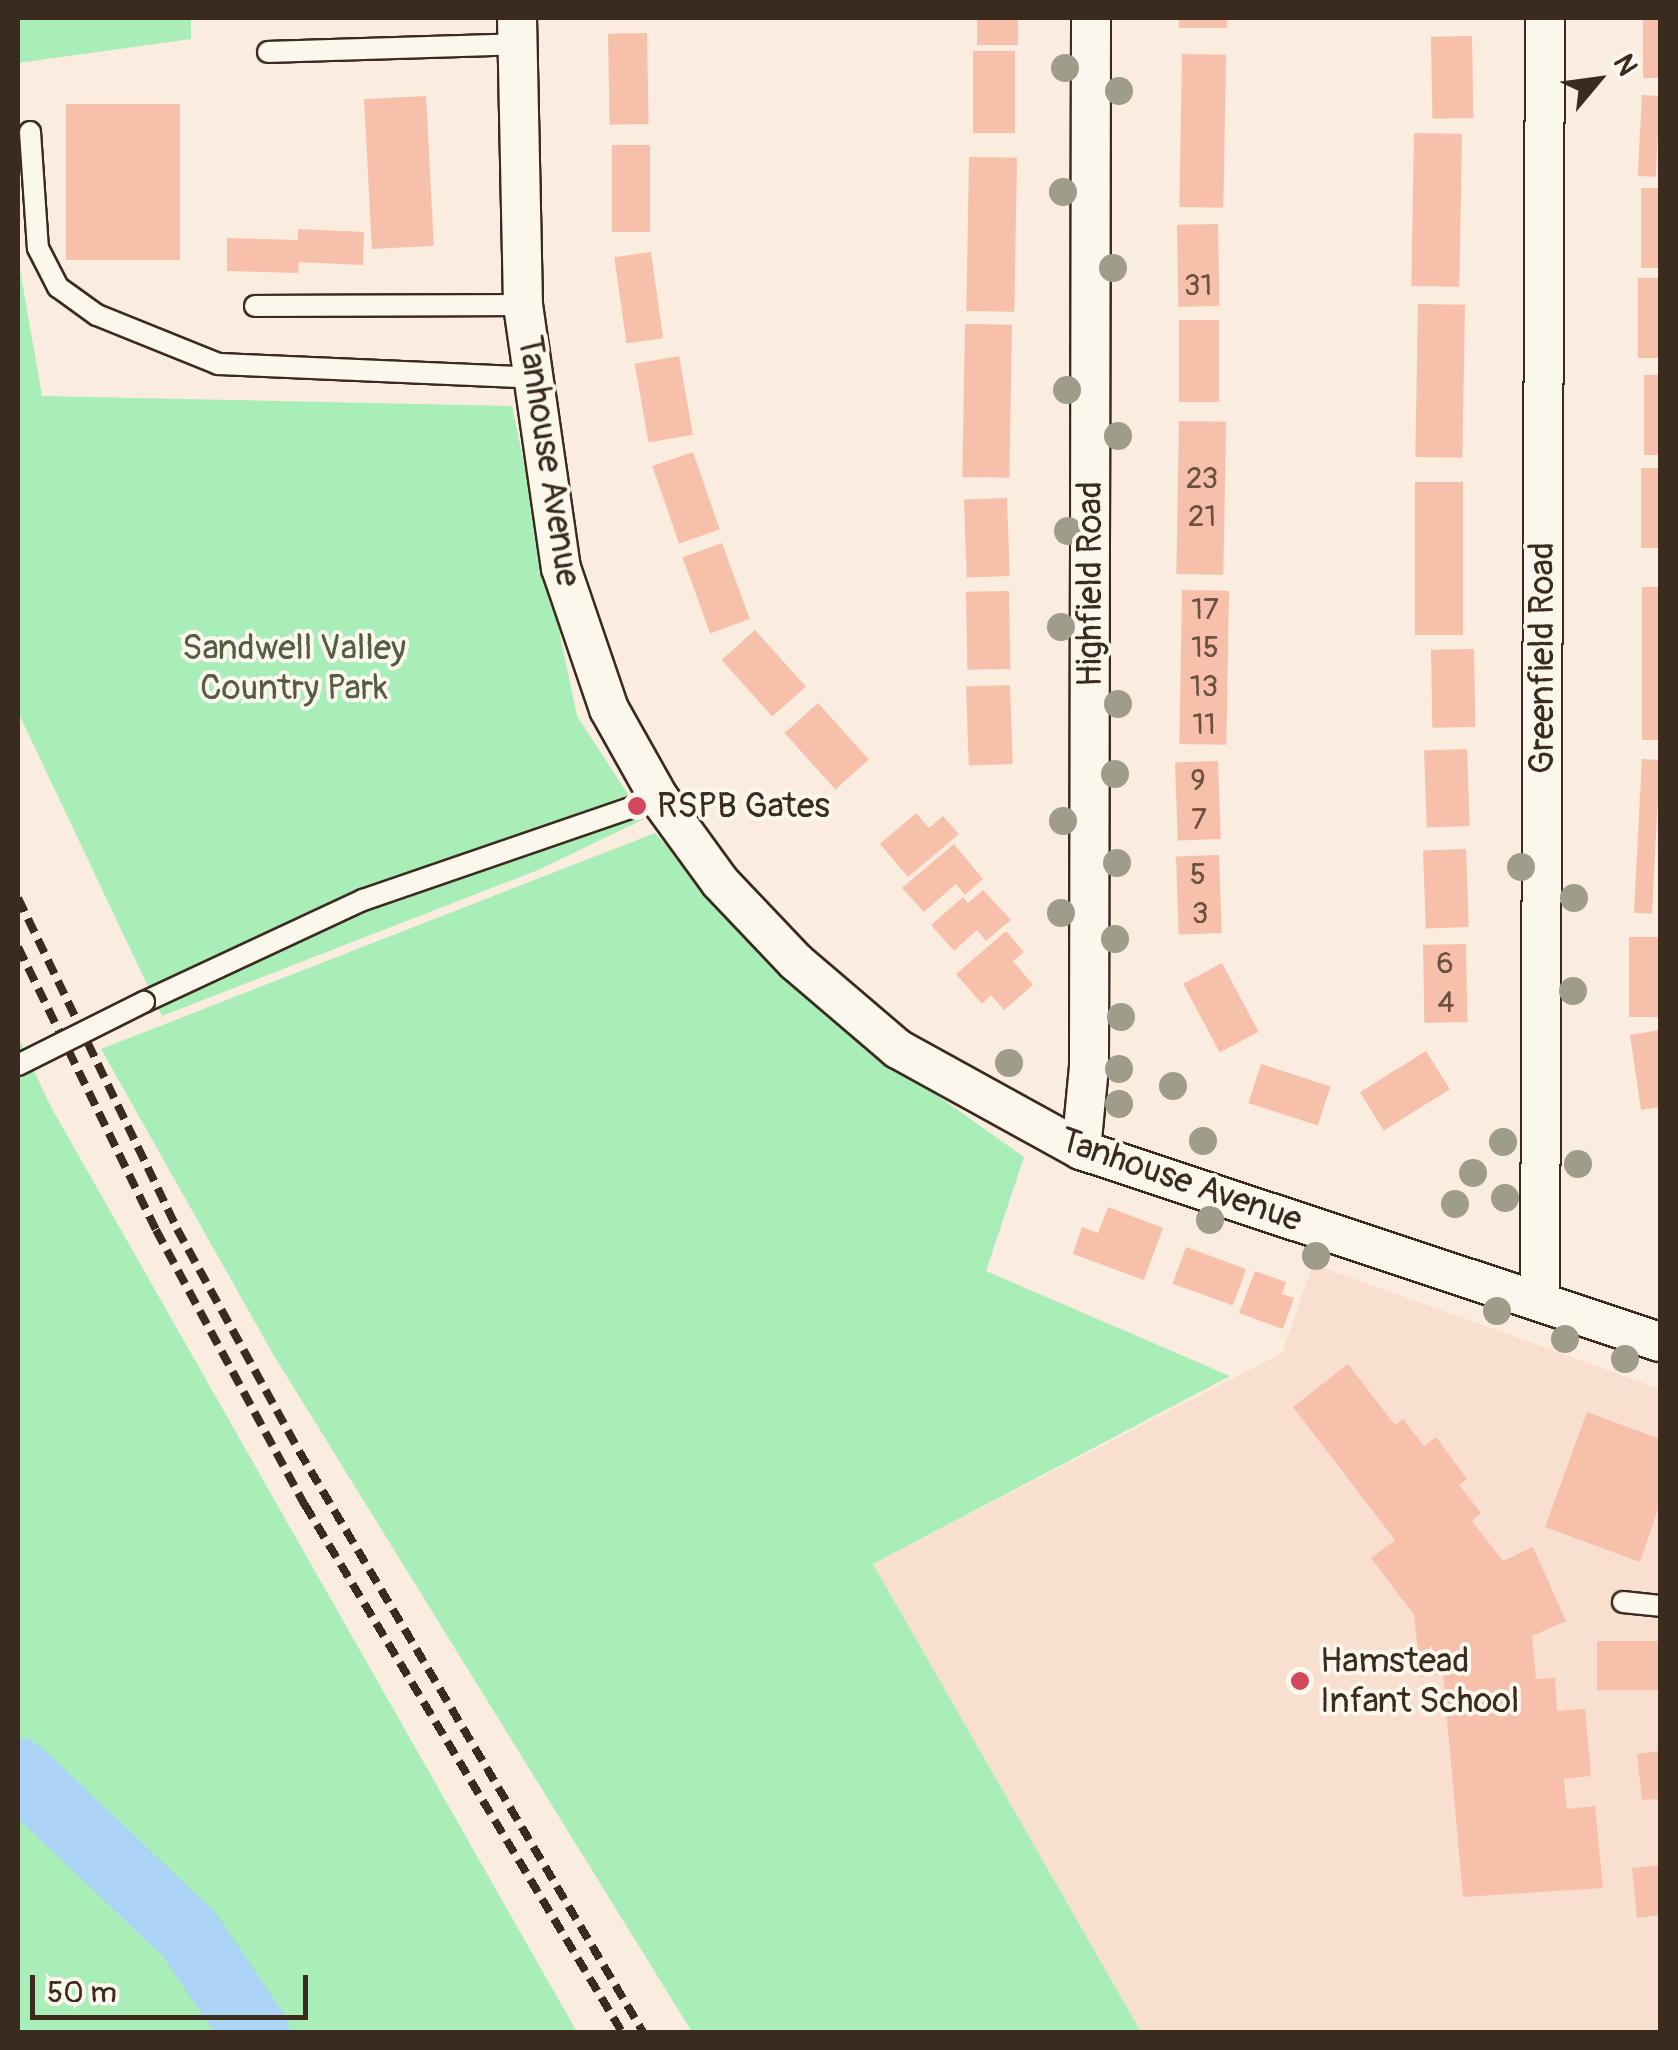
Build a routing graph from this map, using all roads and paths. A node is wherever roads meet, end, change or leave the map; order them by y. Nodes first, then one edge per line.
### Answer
1 (1092, 18) edge
2 (1545, 18) edge
3 (516, 31) edge
4 (268, 52) dead end
5 (30, 132) dead end
6 (523, 304) junction
7 (254, 306) dead end
8 (537, 378) junction
9 (659, 798) junction
10 (18, 1065) edge
11 (1081, 1150) junction
12 (1540, 1299) junction
13 (1660, 1342) edge
14 (1623, 1602) dead end
15 (1660, 1606) edge

1 - 11 street, Highfield Road
2 - 12 street, Greenfield Road
3 - 4 lane
3 - 6 street, Tanhouse Avenue
5 - 8 lane
6 - 7 lane
6 - 8 street, Tanhouse Avenue
8 - 9 street, Tanhouse Avenue
9 - 10 lane, bridge
9 - 11 street, Tanhouse Avenue
11 - 12 street, Tanhouse Avenue
12 - 13 street, Tanhouse Avenue
14 - 15 lane

